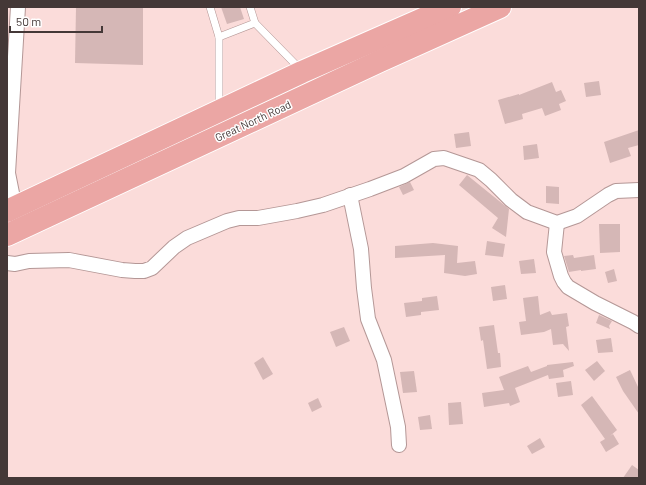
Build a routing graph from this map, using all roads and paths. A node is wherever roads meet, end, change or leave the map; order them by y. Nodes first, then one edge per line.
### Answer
1 (18, 7) edge
2 (210, 7) edge
3 (250, 7) edge
4 (450, 7) edge
5 (500, 7) edge
6 (255, 23) junction
7 (219, 37) junction
8 (302, 72) junction
9 (219, 112) junction
10 (639, 190) edge
11 (350, 195) junction
12 (11, 210) edge
13 (557, 223) junction
14 (14, 232) edge
15 (7, 263) edge
16 (639, 326) edge
17 (399, 445) dead end

1 - 12 street
2 - 7 lane
3 - 6 lane
4 - 8 highway, Great North Road
5 - 14 highway, Great North Road
6 - 7 lane
6 - 8 lane
7 - 9 lane
8 - 9 highway, Great North Road
9 - 12 highway, Great North Road
10 - 13 street
11 - 13 street
11 - 15 street
11 - 17 street
12 - 14 street
13 - 16 street

